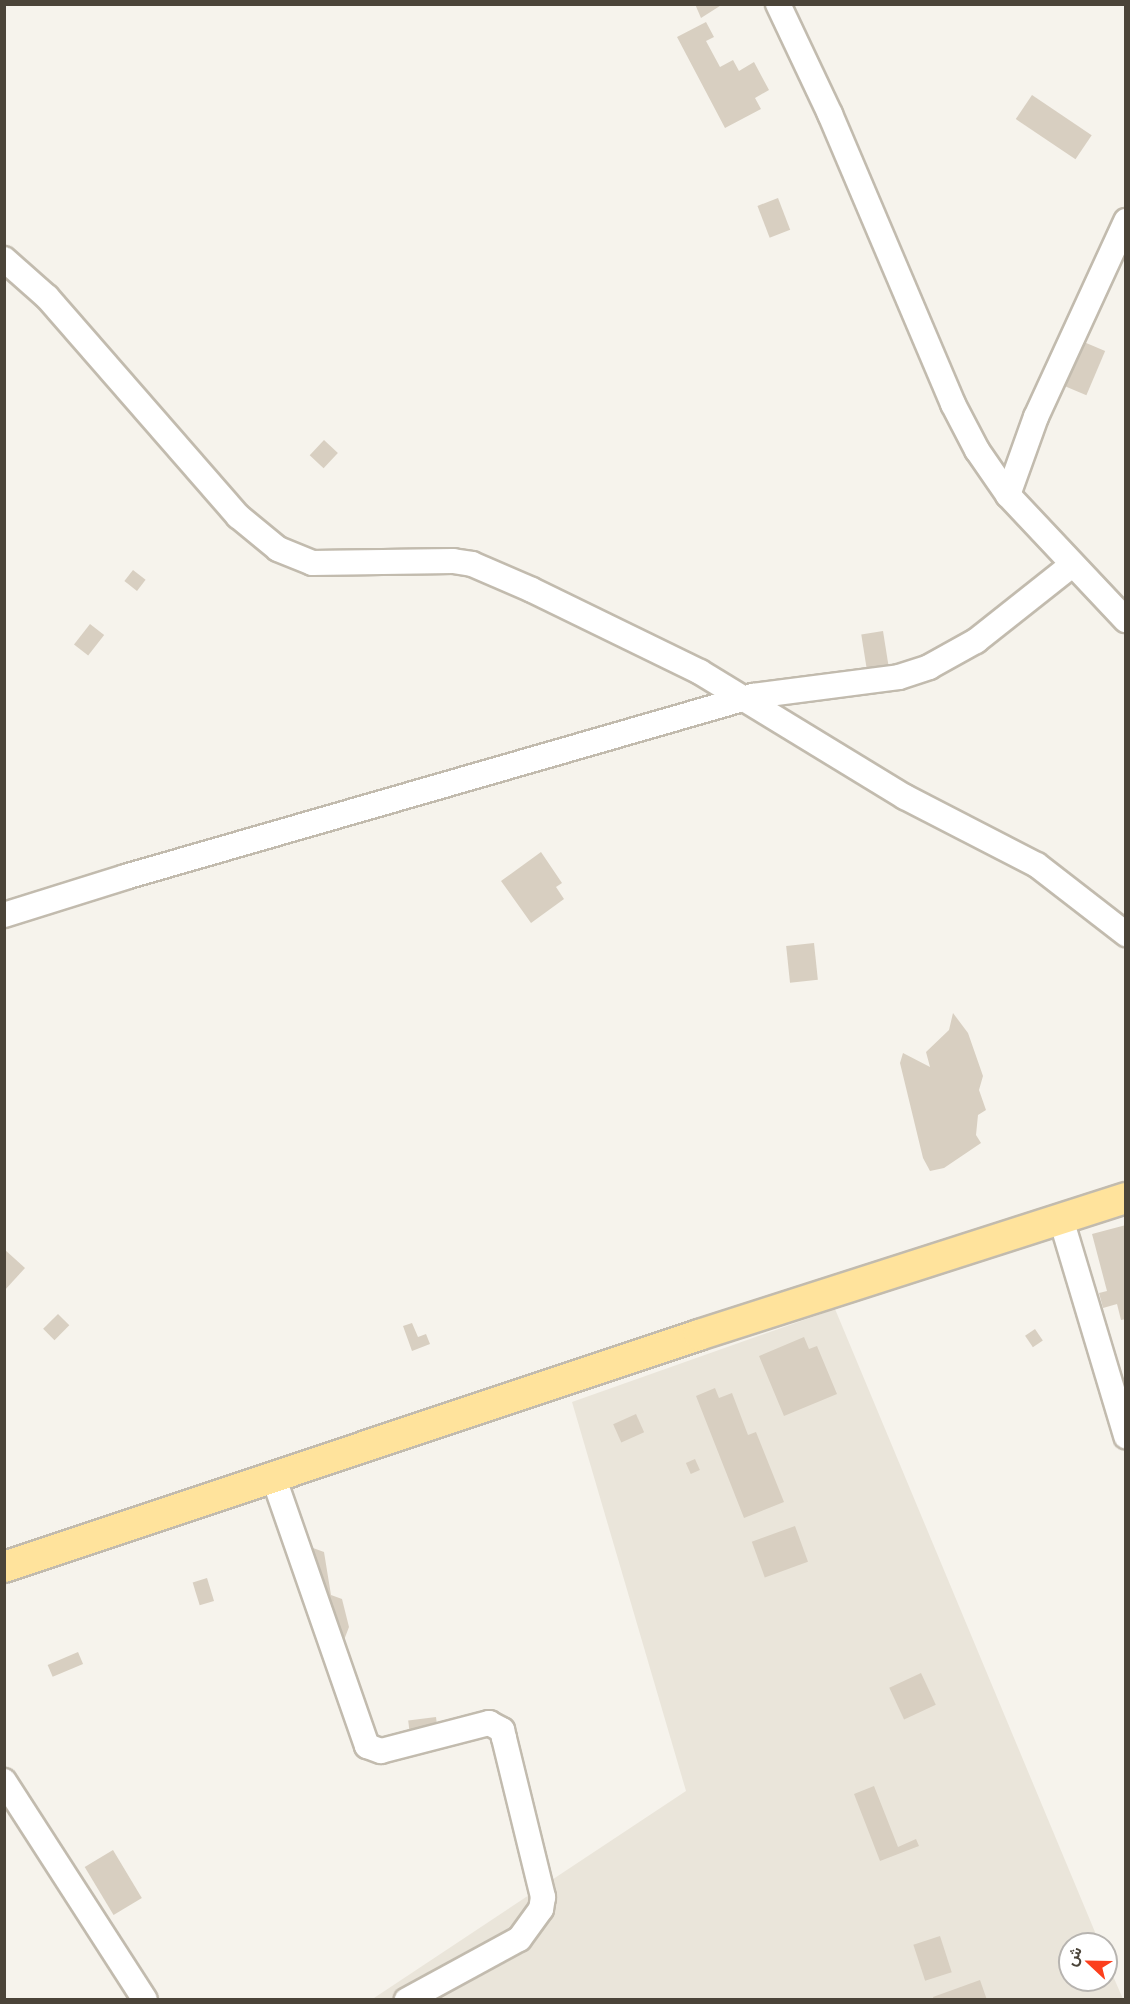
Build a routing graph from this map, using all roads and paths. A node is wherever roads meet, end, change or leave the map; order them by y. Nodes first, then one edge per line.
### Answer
1 (778, 4) edge
2 (1125, 221) edge
3 (4, 259) edge
4 (1008, 495) junction
5 (1072, 565) junction
6 (1116, 597) edge
7 (1125, 620) edge
8 (743, 699) junction
9 (4, 915) edge
10 (1125, 934) edge
11 (1125, 1198) edge
12 (1061, 1219) junction
13 (1125, 1436) edge
14 (273, 1476) junction
15 (4, 1567) edge
16 (8, 1796) edge
17 (145, 2000) edge
18 (407, 2000) edge

1 - 4 street
2 - 4 street
3 - 8 street
4 - 5 street
5 - 6 street
5 - 8 street
6 - 7 street
8 - 9 street
8 - 10 street
11 - 12 main road
12 - 13 street
12 - 14 main road
14 - 15 main road
14 - 18 street
16 - 17 street

